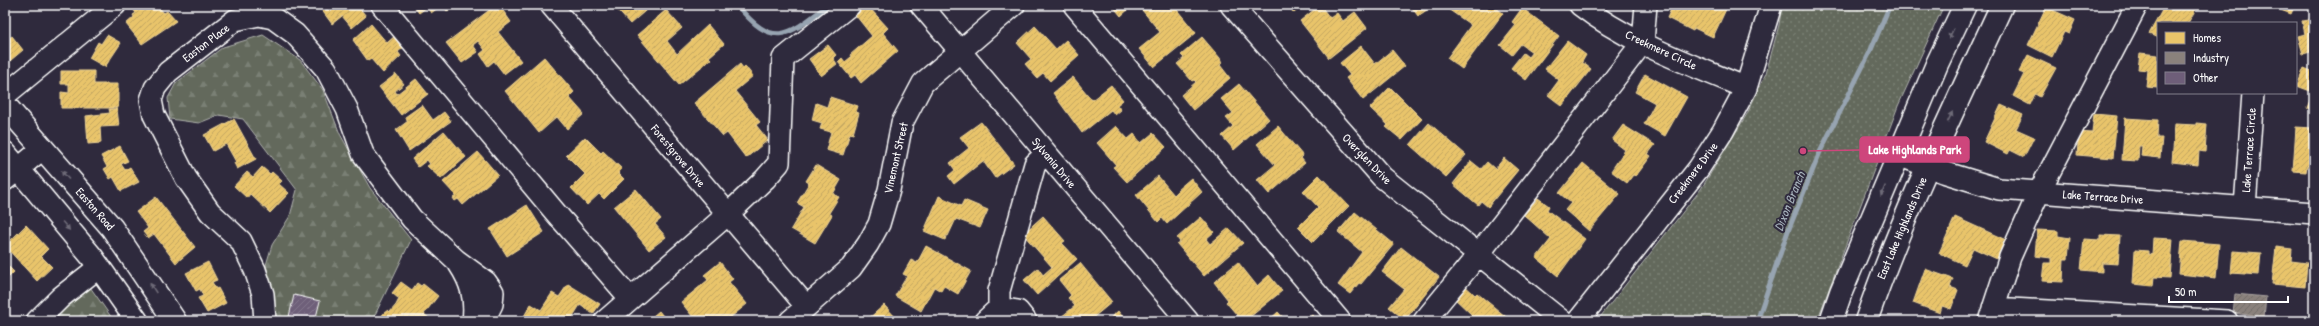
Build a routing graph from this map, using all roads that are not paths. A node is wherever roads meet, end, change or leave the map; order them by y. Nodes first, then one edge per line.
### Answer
1 (115, 5) edge
2 (382, 5) edge
3 (551, 5) edge
4 (850, 5) edge
5 (921, 5) edge
6 (1014, 5) edge
7 (1074, 5) edge
8 (1231, 5) edge
9 (1580, 5) edge
10 (1646, 5) edge
11 (1771, 5) edge
12 (1965, 5) edge
13 (2002, 5) edge
14 (2137, 5) edge
15 (1642, 42) junction
16 (959, 52) junction
17 (1746, 88) junction
18 (2253, 94) edge
19 (5, 95) edge
20 (5, 105) edge
21 (42, 149) junction
22 (1046, 154) junction
23 (1898, 155) junction
24 (1928, 166) junction
25 (9, 167) edge
26 (2039, 192) junction
27 (2245, 207) junction
28 (2314, 212) edge
29 (726, 214) junction
30 (1478, 255) junction
31 (456, 260) junction
32 (99, 267) junction
33 (630, 298) junction
34 (806, 306) junction
35 (1991, 314) edge
36 (992, 315) edge
37 (38, 321) edge
38 (138, 321) edge
39 (174, 321) edge
40 (265, 321) edge
41 (473, 321) edge
42 (479, 321) edge
43 (605, 321) edge
44 (790, 321) edge
45 (1026, 321) edge
46 (1188, 321) edge
47 (1340, 321) edge
48 (1424, 321) edge
49 (1562, 321) edge
50 (1578, 321) edge
51 (1831, 321) edge
52 (1866, 321) edge
53 (2227, 321) edge

1 - 19 street
2 - 33 street
3 - 29 street, Forestgrove Drive
4 - 29 street
5 - 16 street, Sylvania Drive
6 - 16 street, Vinemont Street
7 - 47 street
8 - 30 street, Overglen Drive
9 - 15 street, Creekmere Circle
10 - 15 street
11 - 17 street, Creekmere Drive
12 -> 23 main road
24 -> 13 main road, East Lake Highlands Drive
14 - 26 street
15 - 17 street, Creekmere Circle
15 - 30 street
16 - 22 street, Sylvania Drive
16 - 34 street, Vinemont Street
17 - 50 street, Creekmere Drive
18 - 27 street, Lake Terrace Circle
20 - 21 main road, Easton Road
21 - 25 street
39 -> 21 main road, Easton Road
22 - 36 street
22 - 46 street, Sylvania Drive
23 - 24 street, Lake Terrace Drive
23 -> 51 main road
24 - 26 street, Lake Terrace Drive
24 - 52 main road, East Lake Highlands Drive
25 -> 32 main road
26 - 27 street, Lake Terrace Drive
26 - 35 street
27 - 28 street, Lake Terrace Drive
29 - 33 street
29 - 34 street, Forestgrove Drive
30 - 48 street
30 - 49 street, Overglen Drive
31 - 40 street, Easton Place
31 - 41 street, Easton Place
31 - 42 street, Easton Place
32 - 37 street
32 - 38 main road
33 - 43 street
34 - 44 street, Vinemont Street
35 - 53 street
36 - 45 street

